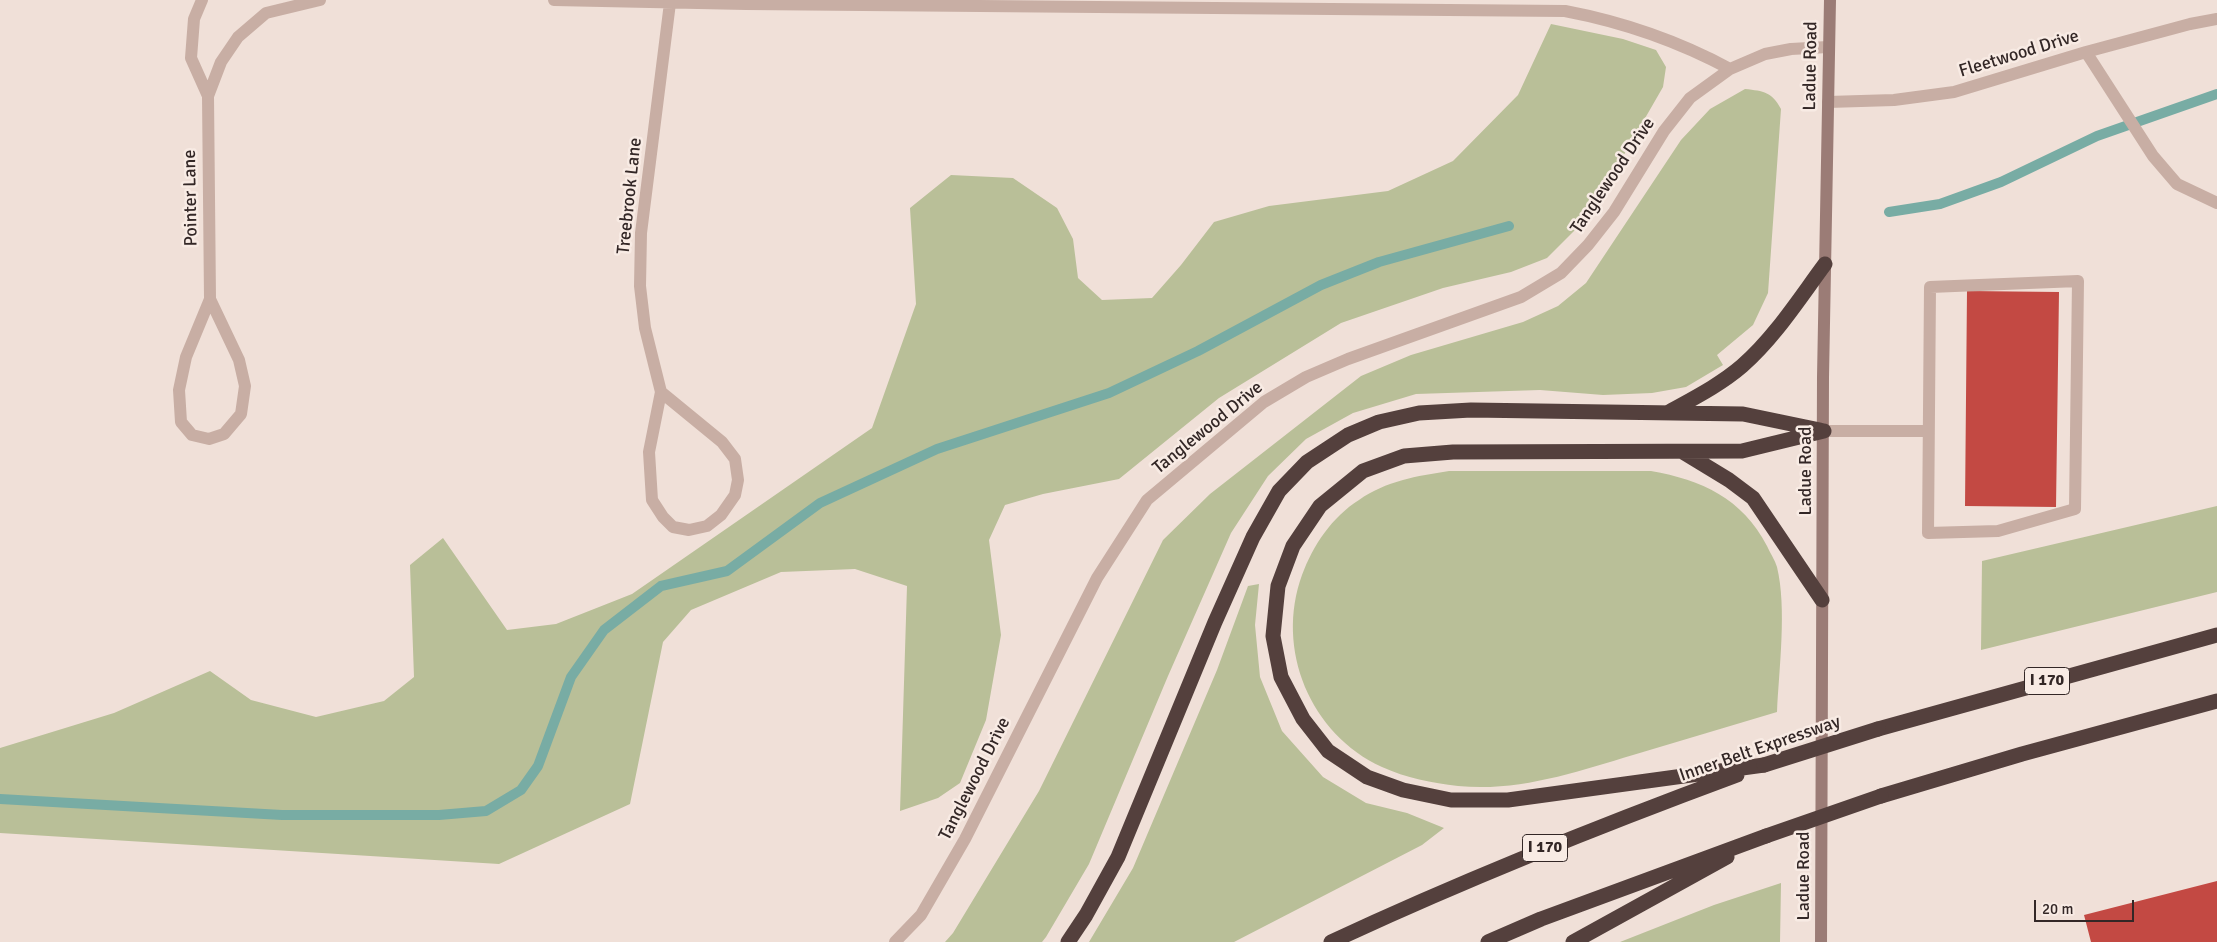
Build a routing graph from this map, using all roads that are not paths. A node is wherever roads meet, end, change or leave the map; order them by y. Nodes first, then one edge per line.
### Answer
1 (202, 0) edge
2 (320, 0) edge
3 (554, 0) edge
4 (1830, 0) edge
5 (670, 2) junction
6 (2217, 20) edge
7 (1828, 47) junction
8 (2086, 52) junction
9 (1730, 70) junction
10 (208, 96) junction
11 (1828, 102) junction
12 (2217, 203) edge
13 (1825, 264) junction
14 (210, 299) junction
15 (661, 392) junction
16 (1665, 414) junction
17 (1824, 431) junction
18 (1928, 432) junction
19 (1682, 451) junction
20 (1822, 600) junction
21 (2217, 635) edge
22 (2217, 701) edge
23 (1764, 765) junction
24 (1766, 836) junction
25 (895, 942) edge
26 (1068, 942) edge
27 (1331, 942) edge
28 (1488, 942) edge
29 (1573, 942) edge
30 (1821, 942) edge

1 - 10 street, Pointer Lane
2 - 10 street, Pointer Lane
3 - 5 street
4 - 7 main road, Ladue Road
5 - 9 street
5 - 15 street, Treebrook Lane
6 - 8 street, Fleetwood Drive
7 - 9 street, Tanglewood Drive
7 - 11 main road, Ladue Road
8 - 11 street, Fleetwood Drive
8 - 12 street
9 - 25 street, Tanglewood Drive
10 - 14 street, Pointer Lane
11 - 13 main road, Ladue Road
13 - 16 highway
13 - 17 main road, Ladue Road
14 - 14 street, Pointer Lane
15 - 15 street, Treebrook Lane
16 - 17 highway
16 - 26 highway
17 - 18 street
17 - 19 highway
17 - 20 main road, Ladue Road
18 - 18 street
19 - 20 highway
19 - 23 highway
20 - 30 main road, Ladue Road
21 - 23 highway, Inner Belt Expressway / I 170, bridge
22 - 24 highway, bridge
23 - 27 highway, Inner Belt Expressway / I 170
24 - 28 highway
24 - 29 highway

